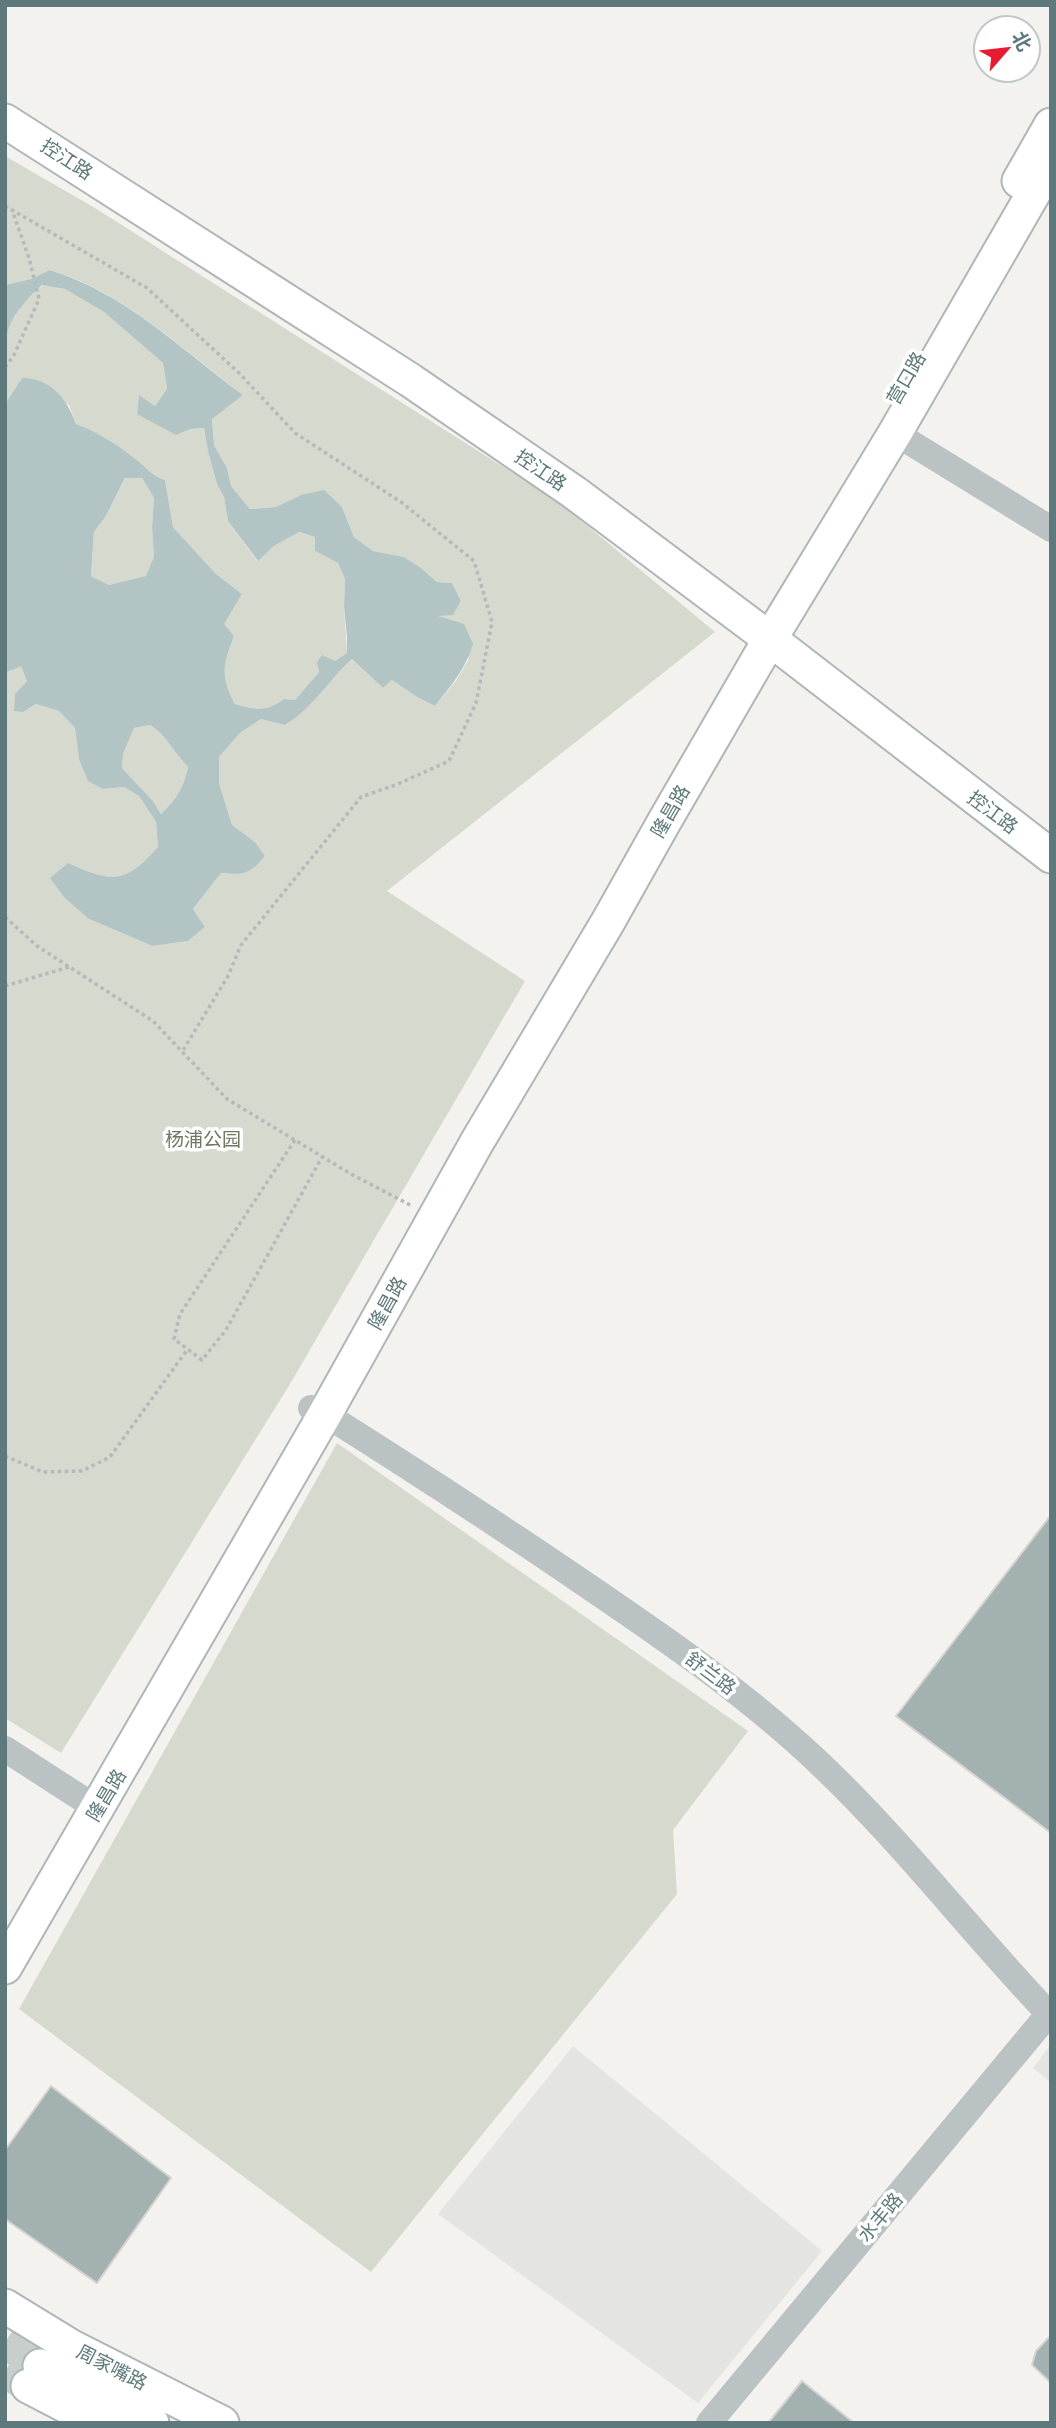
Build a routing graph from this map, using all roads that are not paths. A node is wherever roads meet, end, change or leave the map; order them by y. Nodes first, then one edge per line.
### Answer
1 (5, 121) edge
2 (1051, 125) edge
3 (1051, 163) edge
4 (895, 433) junction
5 (1051, 529) edge
6 (761, 633) junction
7 (1051, 856) edge
8 (318, 1411) junction
9 (5, 1749) edge
10 (89, 1804) junction
11 (5, 1926) edge
12 (5, 1966) edge
13 (1050, 2013) edge
14 (5, 2306) edge
15 (24, 2383) edge
16 (51, 2423) edge
17 (99, 2423) edge
18 (152, 2423) edge
19 (222, 2423) edge
20 (709, 2423) edge

1 - 6 main road, 控江路
2 - 6 main road, 营口路
3 - 4 main road, 营口路
4 - 5 street
4 - 6 main road, 营口路
6 - 7 main road, 控江路
6 - 8 main road, 隆昌路
6 - 8 main road, 隆昌路
8 - 10 main road, 隆昌路
8 - 13 street, 舒兰路
9 - 10 street
10 - 11 main road, 隆昌路
10 - 12 main road, 隆昌路
13 - 20 street, 水丰路
14 - 19 main road, 周家嘴路
15 - 16 main road
15 - 17 main road
15 - 18 main road

